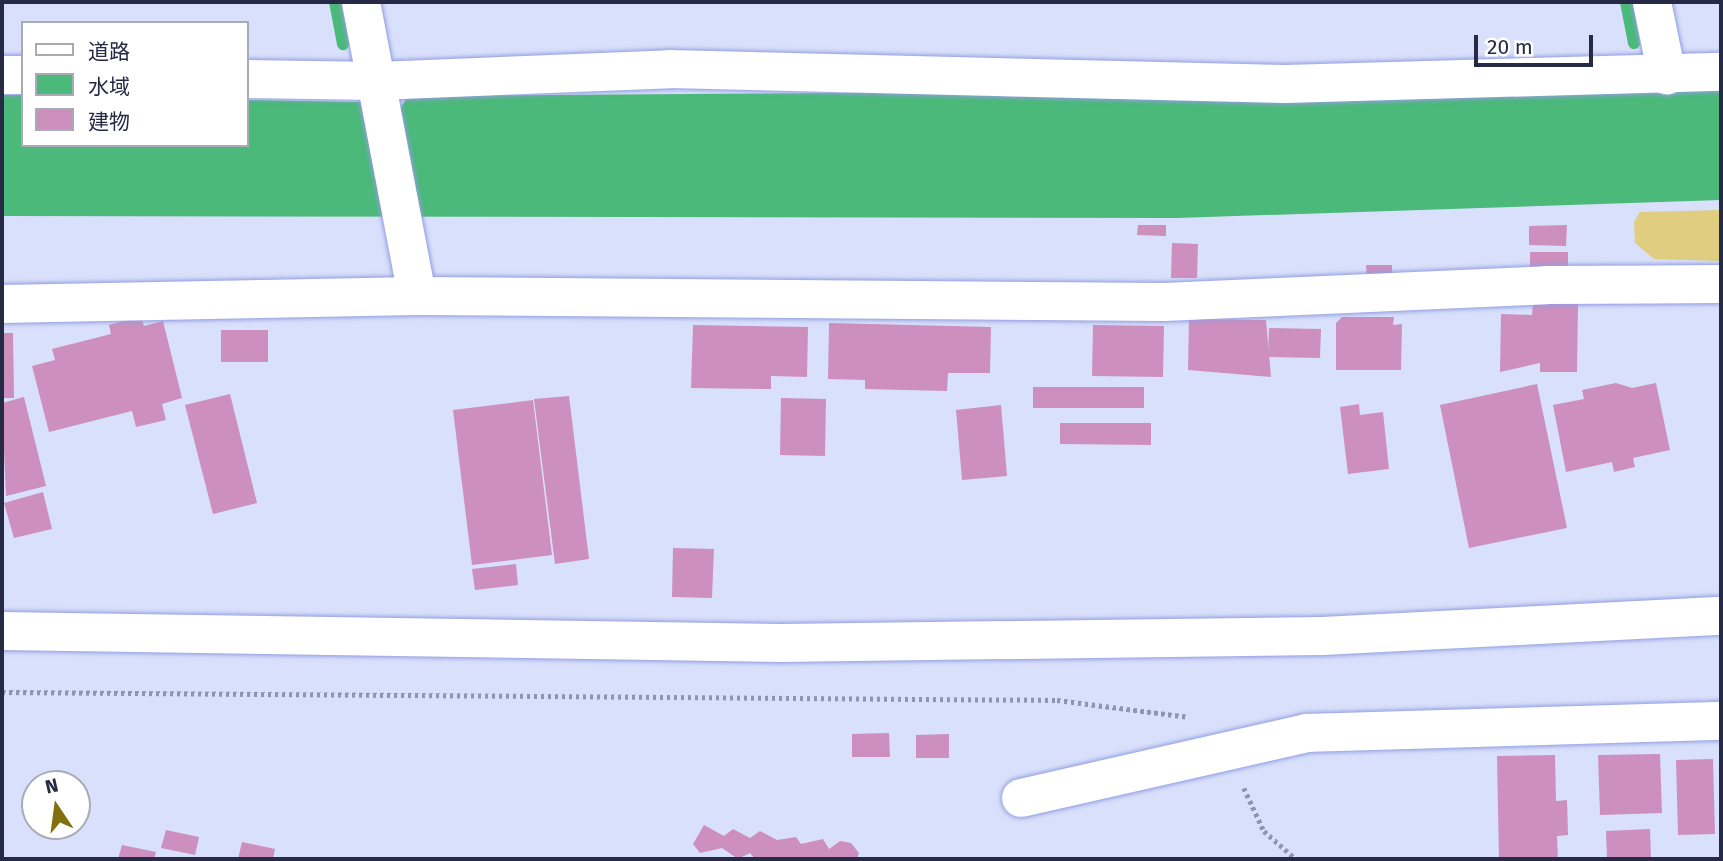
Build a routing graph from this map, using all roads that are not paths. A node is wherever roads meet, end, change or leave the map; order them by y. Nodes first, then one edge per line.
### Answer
1 (361, 2) edge
2 (1652, 2) edge
3 (1721, 72) edge
4 (2, 75) edge
5 (21, 75) edge
6 (1667, 75) junction
7 (248, 79) edge
8 (378, 91) junction
9 (1721, 284) edge
10 (417, 296) junction
11 (2, 304) edge
12 (1721, 616) edge
13 (2, 631) edge
14 (1721, 721) edge
15 (1021, 798) dead end

1 - 8 street
2 - 6 street
3 - 6 street
4 - 5 street
6 - 8 street
7 - 8 street
8 - 10 street
9 - 10 street
10 - 11 street
12 - 13 street
14 - 15 street

